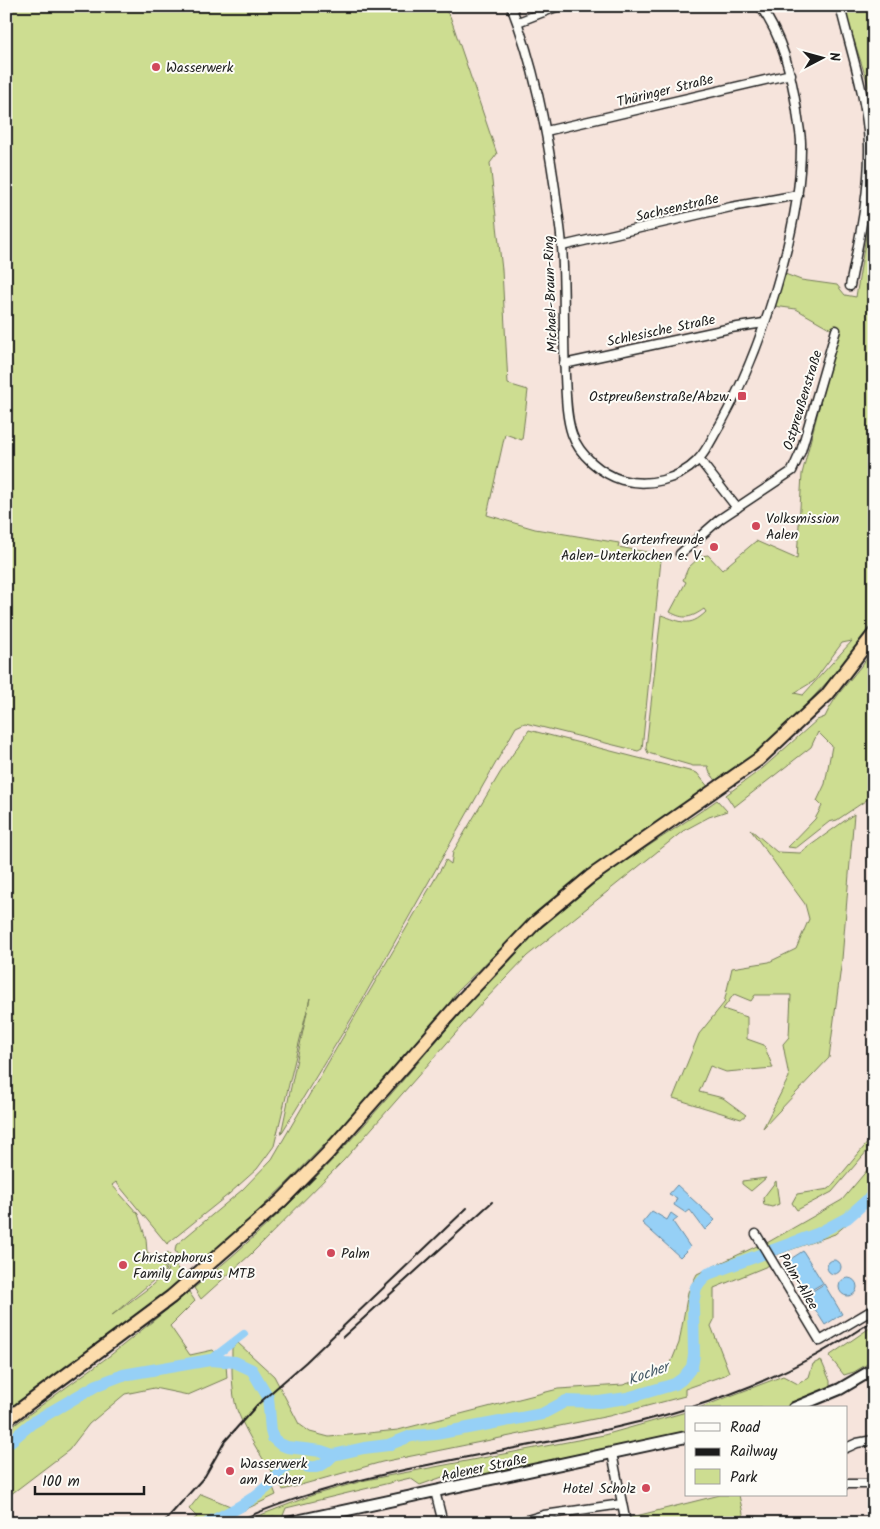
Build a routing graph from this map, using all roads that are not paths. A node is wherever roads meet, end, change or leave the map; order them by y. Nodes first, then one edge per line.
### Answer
1 (511, 6) edge
2 (559, 6) edge
3 (760, 6) edge
4 (840, 6) edge
5 (518, 22) junction
6 (791, 74) junction
7 (546, 131) junction
8 (798, 194) junction
9 (562, 246) junction
10 (850, 286) dead end
11 (764, 323) junction
12 (836, 330) dead end
13 (564, 364) junction
14 (699, 459) junction
15 (736, 508) junction
16 (680, 554) dead end
17 (874, 634) edge
18 (756, 1234) dead end
19 (874, 1309) edge
20 (874, 1369) edge
21 (799, 1406) edge
22 (6, 1420) edge
23 (685, 1437) edge
24 (873, 1440) edge
25 (848, 1447) edge
26 (612, 1454) junction
27 (848, 1484) edge
28 (874, 1484) edge
29 (435, 1491) junction
30 (622, 1504) junction
31 (293, 1522) edge
32 (443, 1523) edge
33 (517, 1523) edge
34 (626, 1523) edge

1 - 5 street, Michael-Braun-Ring
2 - 5 street
3 - 6 street
4 - 10 street
5 - 7 street, Michael-Braun-Ring
6 - 7 street, Thüringer Straße
6 - 8 street
7 - 9 street, Michael-Braun-Ring
8 - 9 street, Sachsenstraße
8 - 11 street
9 - 13 street, Michael-Braun-Ring
11 - 13 street, Schlesische Straße
11 - 14 street
12 - 15 street, Ostpreußenstraße
13 - 14 street, Michael-Braun-Ring
14 - 15 street
15 - 16 street, Ostpreußenstraße
17 - 22 highway
18 - 19 street, Palm-Allee
20 - 21 street
23 - 26 street, Aalener Straße
24 - 25 street
26 - 29 street, Aalener Straße
26 - 30 street
27 - 28 street
29 - 31 street, Aalener Straße
29 - 32 street
30 - 33 street
30 - 34 street

